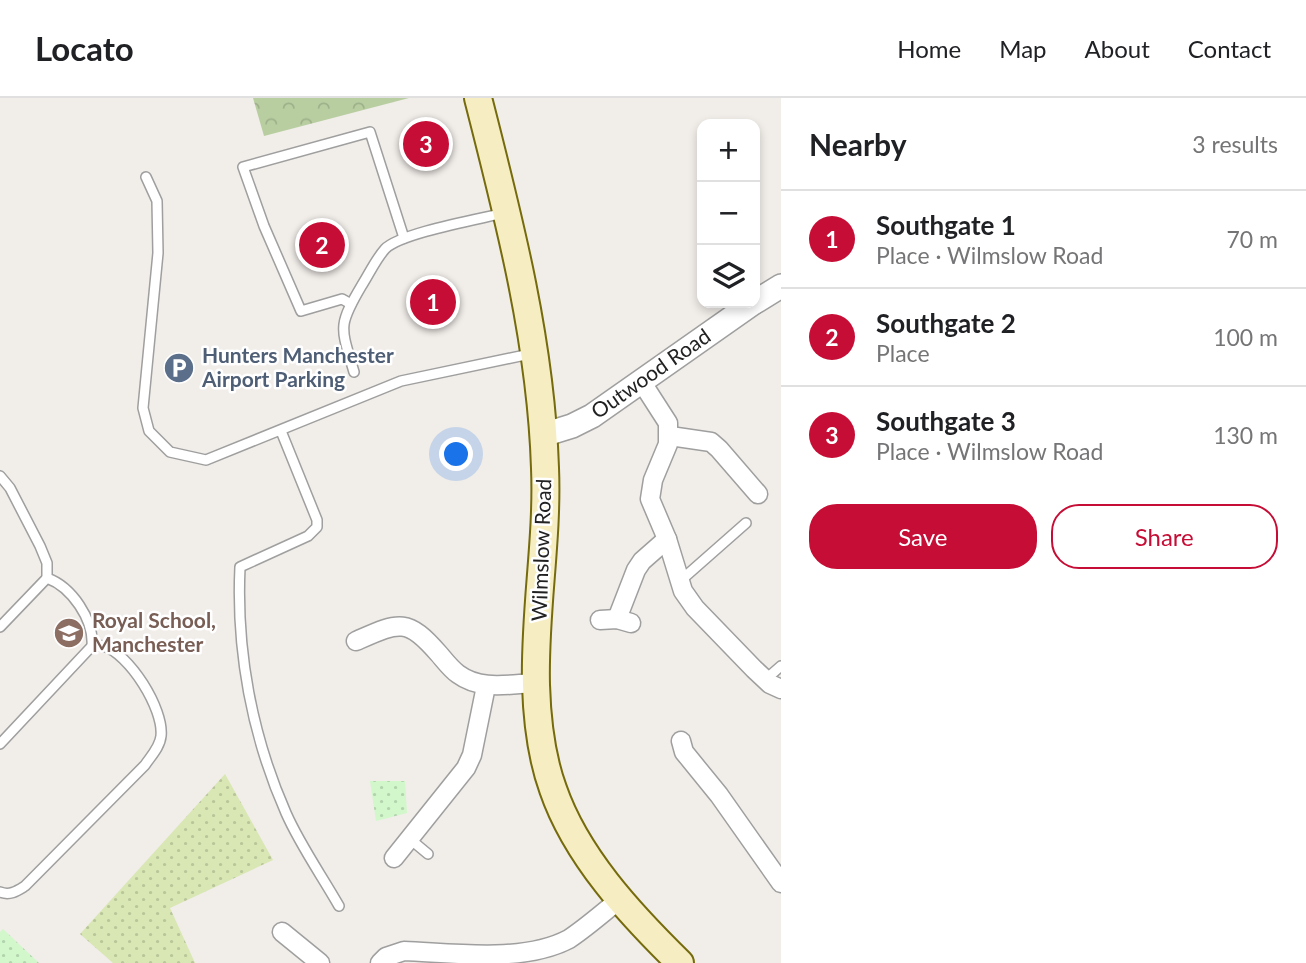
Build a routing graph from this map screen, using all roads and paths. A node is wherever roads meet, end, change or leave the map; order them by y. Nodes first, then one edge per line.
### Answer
1 (478, 98) edge
2 (146, 177) dead end
3 (506, 213) junction
4 (404, 238) junction
5 (781, 286) edge
6 (760, 298) edge
7 (351, 304) junction
8 (745, 308) edge
9 (535, 352) junction
10 (354, 372) dead end
11 (641, 381) junction
12 (281, 431) junction
13 (543, 435) junction
14 (670, 436) junction
15 (0, 476) edge
16 (758, 494) dead end
17 (746, 523) dead end
18 (667, 539) junction
19 (47, 578) junction
20 (680, 582) junction
21 (616, 621) dead end
22 (0, 627) edge
23 (356, 641) dead end
24 (92, 646) junction
25 (781, 666) edge
26 (536, 683) junction
27 (773, 685) edge
28 (486, 686) junction
29 (681, 741) dead end
30 (0, 744) edge
31 (410, 839) junction
32 (428, 853) dead end
33 (394, 858) dead end
34 (781, 883) edge
35 (0, 892) edge
36 (620, 899) junction
37 (339, 906) dead end
38 (282, 932) dead end
39 (320, 963) edge
40 (380, 963) edge
41 (680, 963) edge

1 - 3 main road, Wilmslow Road
2 - 12 lane
3 - 4 lane
3 - 9 main road, Wilmslow Road
4 - 7 lane
4 - 7 lane
5 - 6 street, Outwood Road
7 - 10 lane
8 - 11 street, Outwood Road
9 - 12 lane
9 - 13 main road, Wilmslow Road
11 - 13 street, Outwood Road
11 - 14 street
12 - 37 lane
13 - 26 main road, Wilmslow Road
14 - 16 street
14 - 18 street
15 - 19 lane
17 - 20 lane
18 - 20 street
18 - 21 street
19 - 22 lane
19 - 24 lane
20 - 27 street
23 - 28 street
24 - 30 lane
24 - 35 lane
25 - 27 lane
26 - 28 street
26 - 36 main road, Wilmslow Road
28 - 31 street
29 - 34 street
31 - 32 lane
31 - 33 street
36 - 40 street
36 - 41 main road, Wilmslow Road
38 - 39 street

